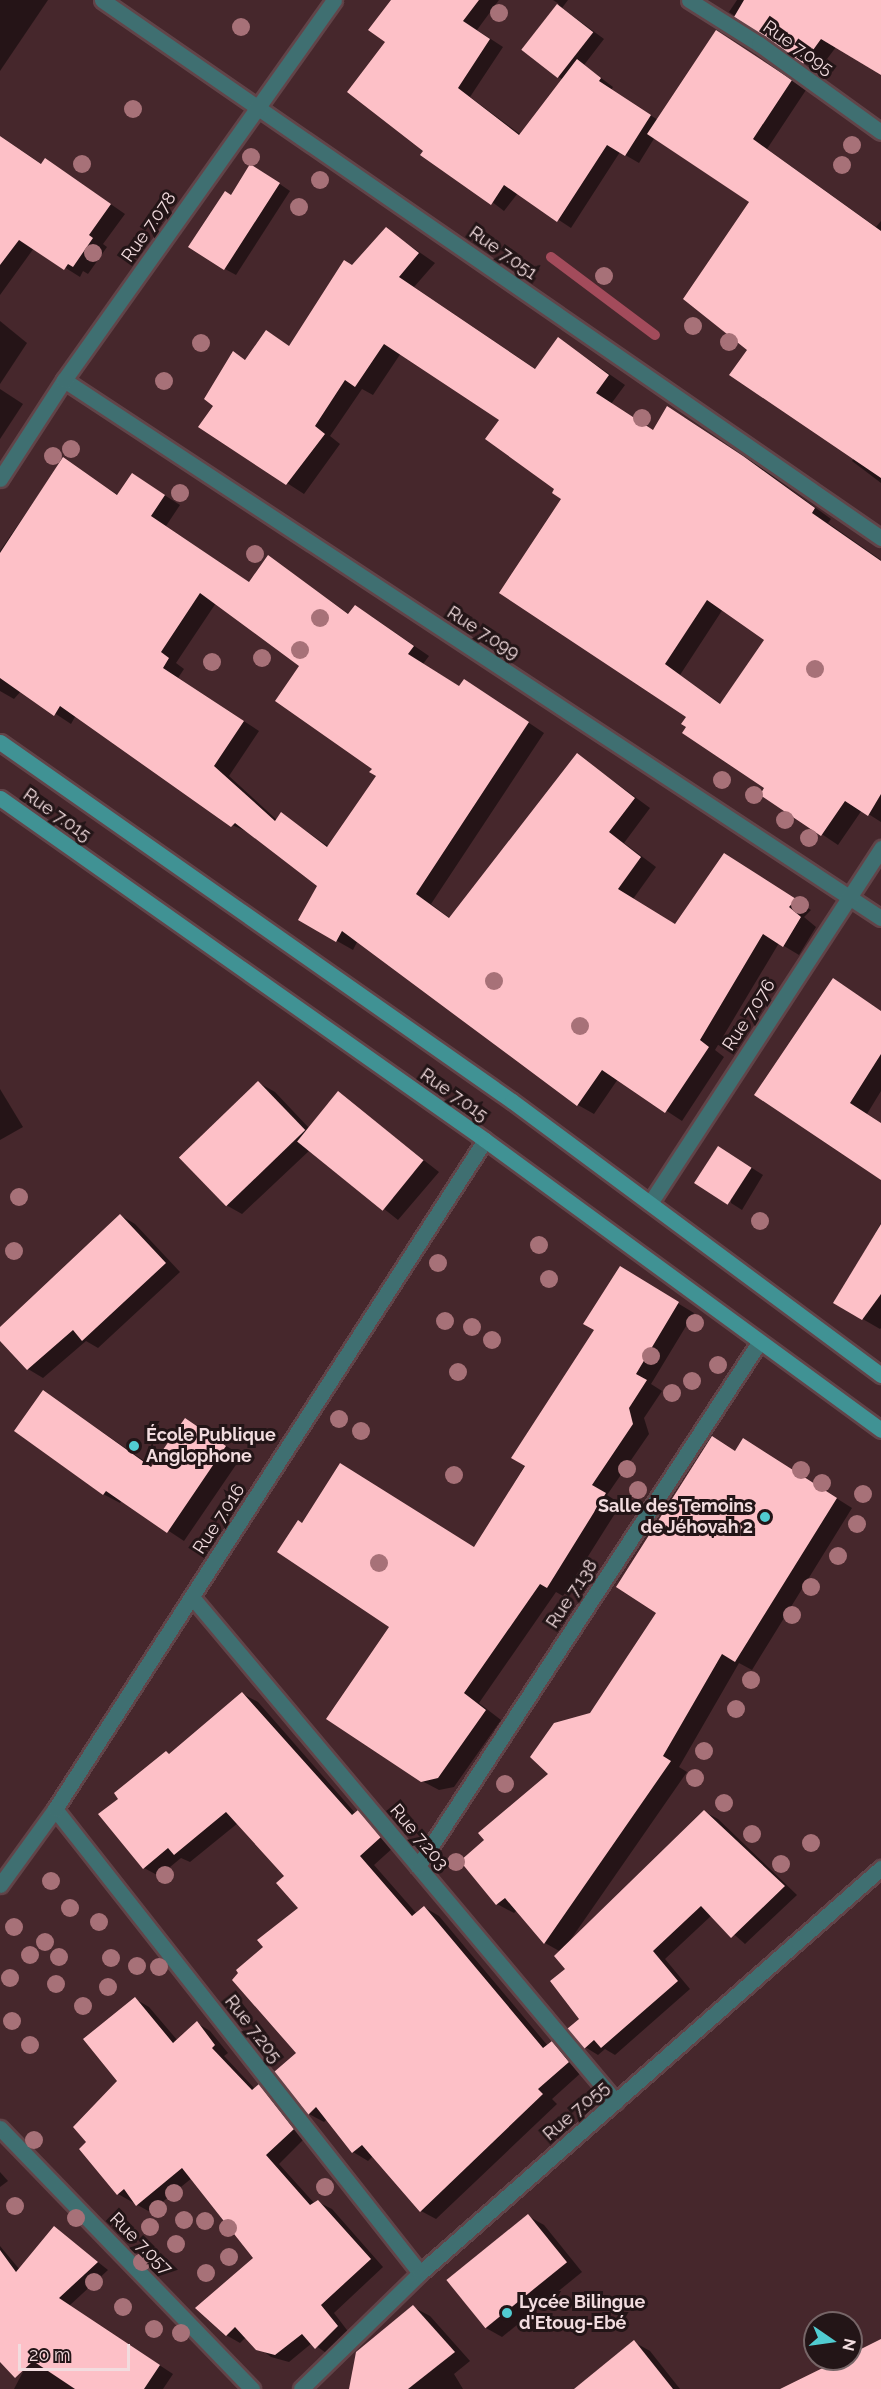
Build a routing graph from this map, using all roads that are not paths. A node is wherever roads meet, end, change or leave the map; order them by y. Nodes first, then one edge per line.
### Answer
1 (102, 0) edge
2 (334, 0) edge
3 (689, 0) edge
4 (257, 107) junction
5 (881, 132) edge
6 (64, 380) junction
7 (0, 479) edge
8 (881, 538) edge
9 (0, 742) edge
10 (0, 798) edge
11 (881, 848) edge
12 (848, 896) junction
13 (881, 918) edge
14 (484, 1140) junction
15 (650, 1203) junction
16 (758, 1344) junction
17 (881, 1375) edge
18 (881, 1430) edge
19 (192, 1597) junction
20 (55, 1809) junction
21 (418, 1866) junction
22 (881, 1868) edge
23 (0, 1885) edge
24 (616, 2102) junction
25 (0, 2128) edge
26 (420, 2273) junction
27 (252, 2389) edge
28 (301, 2389) edge

1 - 4 street, Rue 7.051
2 - 4 street, Rue 7.078
3 - 5 street, Rue 7.095
4 - 6 street, Rue 7.078
4 - 8 street, Rue 7.051
6 - 7 street, Rue 7.078
6 - 12 street, Rue 7.099
9 - 15 main road, Rue 7.015
10 - 14 main road, Rue 7.015
11 - 12 street, Rue 7.076
12 - 13 street, Rue 7.099
12 - 15 street, Rue 7.076
14 - 16 main road, Rue 7.015
14 - 19 street, Rue 7.016
15 - 17 main road, Rue 7.015
16 - 18 main road, Rue 7.015
16 - 21 street, Rue 7.138
19 - 20 street, Rue 7.016
19 - 21 street, Rue 7.203
20 - 23 street, Rue 7.016
20 - 26 street, Rue 7.205
21 - 24 street, Rue 7.203
22 - 24 street, Rue 7.055
24 - 26 street, Rue 7.055
25 - 27 street, Rue 7.057
26 - 28 street, Rue 7.055

